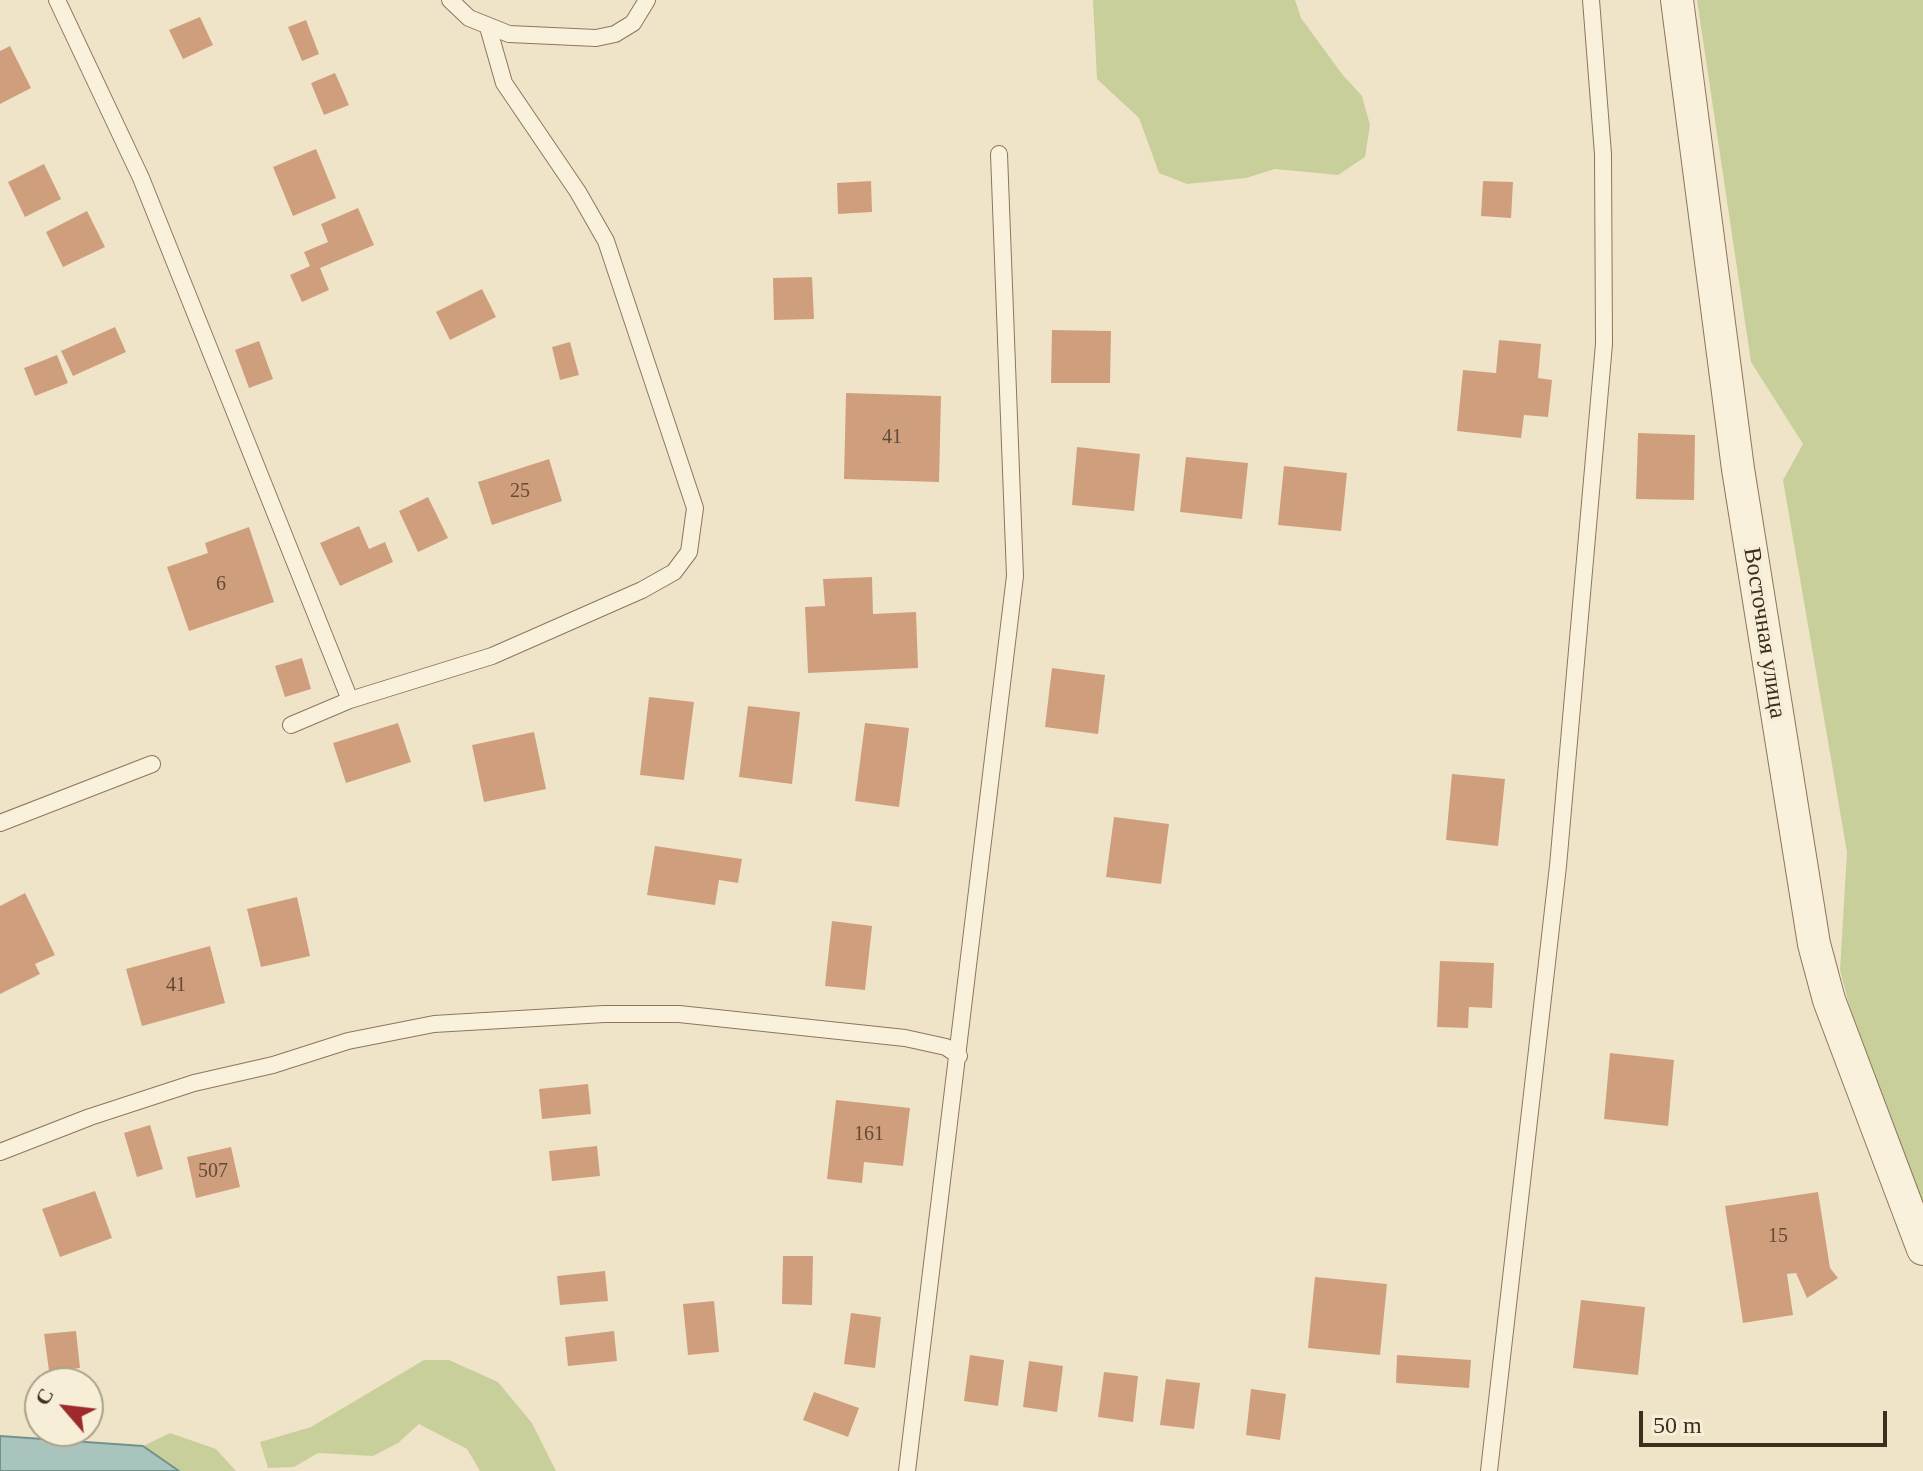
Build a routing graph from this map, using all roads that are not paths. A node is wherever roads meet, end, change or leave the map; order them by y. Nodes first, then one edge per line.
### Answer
1 (57, 0) edge
2 (450, 0) edge
3 (647, 0) edge
4 (1591, 0) edge
5 (1677, 0) edge
6 (488, 27) junction
7 (999, 154) dead end
8 (350, 700) junction
9 (291, 725) dead end
10 (152, 764) dead end
11 (0, 823) edge
12 (959, 1056) junction
13 (0, 1152) edge
14 (1923, 1249) edge
15 (907, 1471) edge
16 (1489, 1471) edge

1 - 8 lane
2 - 6 lane
3 - 6 lane
4 - 16 lane
5 - 14 street, Восточная улица
6 - 8 lane
7 - 12 lane
8 - 9 lane
10 - 11 lane
12 - 13 lane
12 - 15 lane

